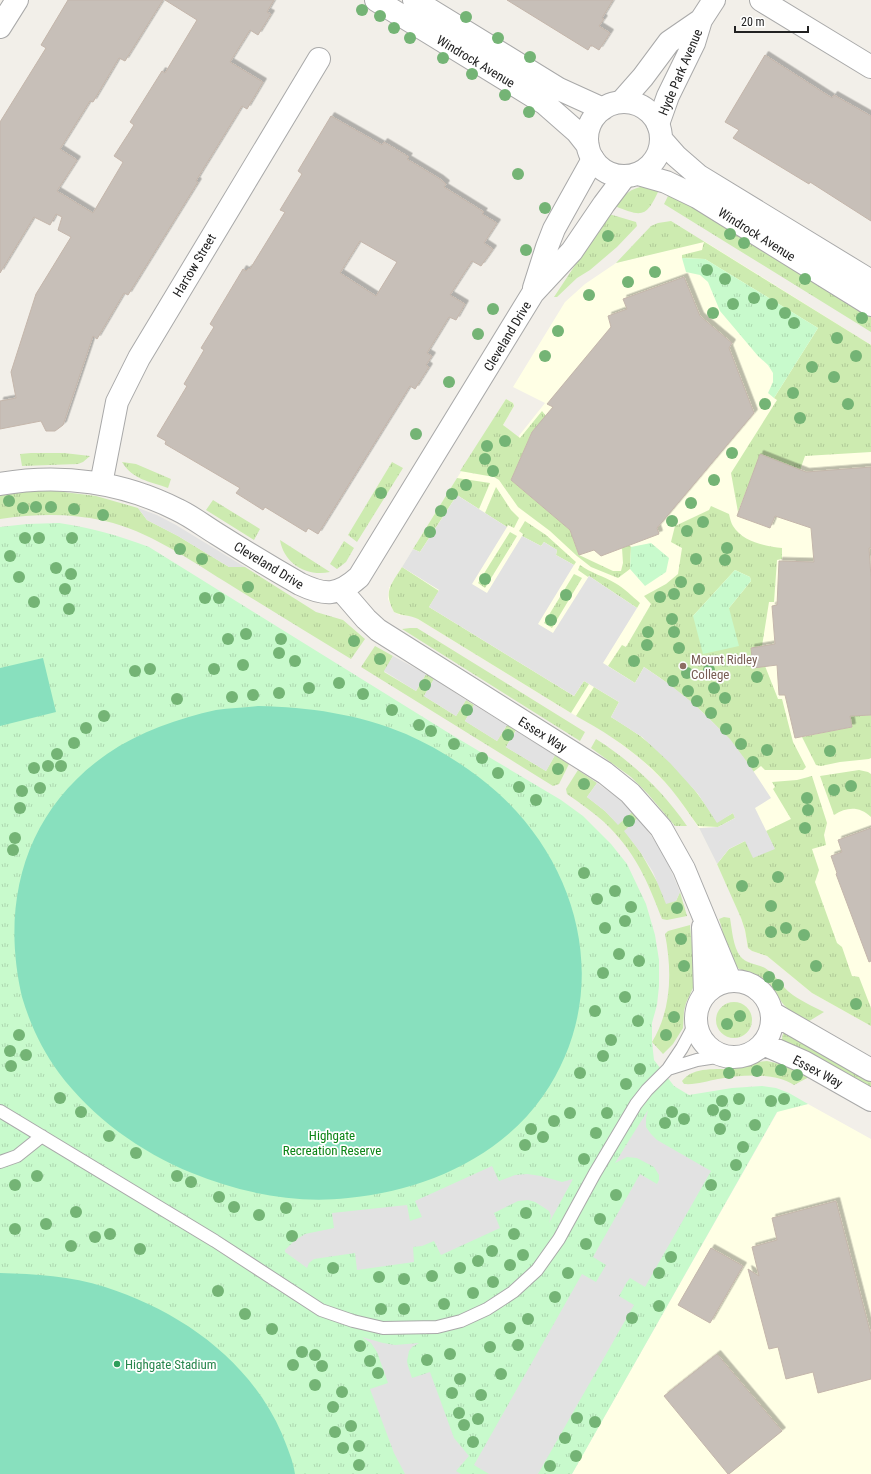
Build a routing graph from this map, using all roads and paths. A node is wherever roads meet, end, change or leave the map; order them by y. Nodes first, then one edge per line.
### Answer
1 (17, 0) edge
2 (376, 0) edge
3 (414, 0) edge
4 (714, 0) edge
5 (761, 0) edge
6 (701, 20) junction
7 (0, 27) edge
8 (319, 59) dead end
9 (871, 68) edge
10 (612, 105) junction
11 (659, 132) junction
12 (590, 152) junction
13 (631, 175) junction
14 (871, 281) edge
15 (533, 293) junction
16 (871, 305) edge
17 (0, 484) edge
18 (101, 484) junction
19 (341, 590) junction
20 (703, 916) junction
21 (730, 980) junction
22 (705, 994) junction
23 (772, 1013) junction
24 (696, 1022) junction
25 (763, 1044) junction
26 (723, 1056) junction
27 (668, 1069) junction
28 (871, 1070) edge
29 (871, 1100) edge
30 (0, 1111) edge
31 (42, 1136) junction
32 (0, 1162) edge

1 - 7 street
2 - 12 street, Windrock Avenue
3 - 10 street, Windrock Avenue
4 - 6 street, Hyde Park Avenue
5 - 9 street
6 - 10 street, Hyde Park Avenue
6 - 11 street, Hyde Park Avenue
8 - 18 street, Hartow Street
10 - 11 street
10 - 12 street
11 - 13 street
11 - 14 street, Windrock Avenue
12 - 13 street
12 - 15 street, Cleveland Drive
13 - 15 street, Cleveland Drive
13 - 16 street, Windrock Avenue
15 - 19 street, Cleveland Drive
17 - 18 street, Cleveland Drive
18 - 19 street, Cleveland Drive
19 - 20 street, Essex Way
20 - 21 street, Essex Way
20 - 22 street, Essex Way
21 - 22 street, Essex Way
21 - 23 street
22 - 24 street, Essex Way
23 - 25 street
23 - 28 street, Essex Way
24 - 26 street, Essex Way
24 - 27 lane
25 - 26 street
25 - 29 street, Essex Way
26 - 27 lane
27 - 31 lane
30 - 31 lane
31 - 32 lane

